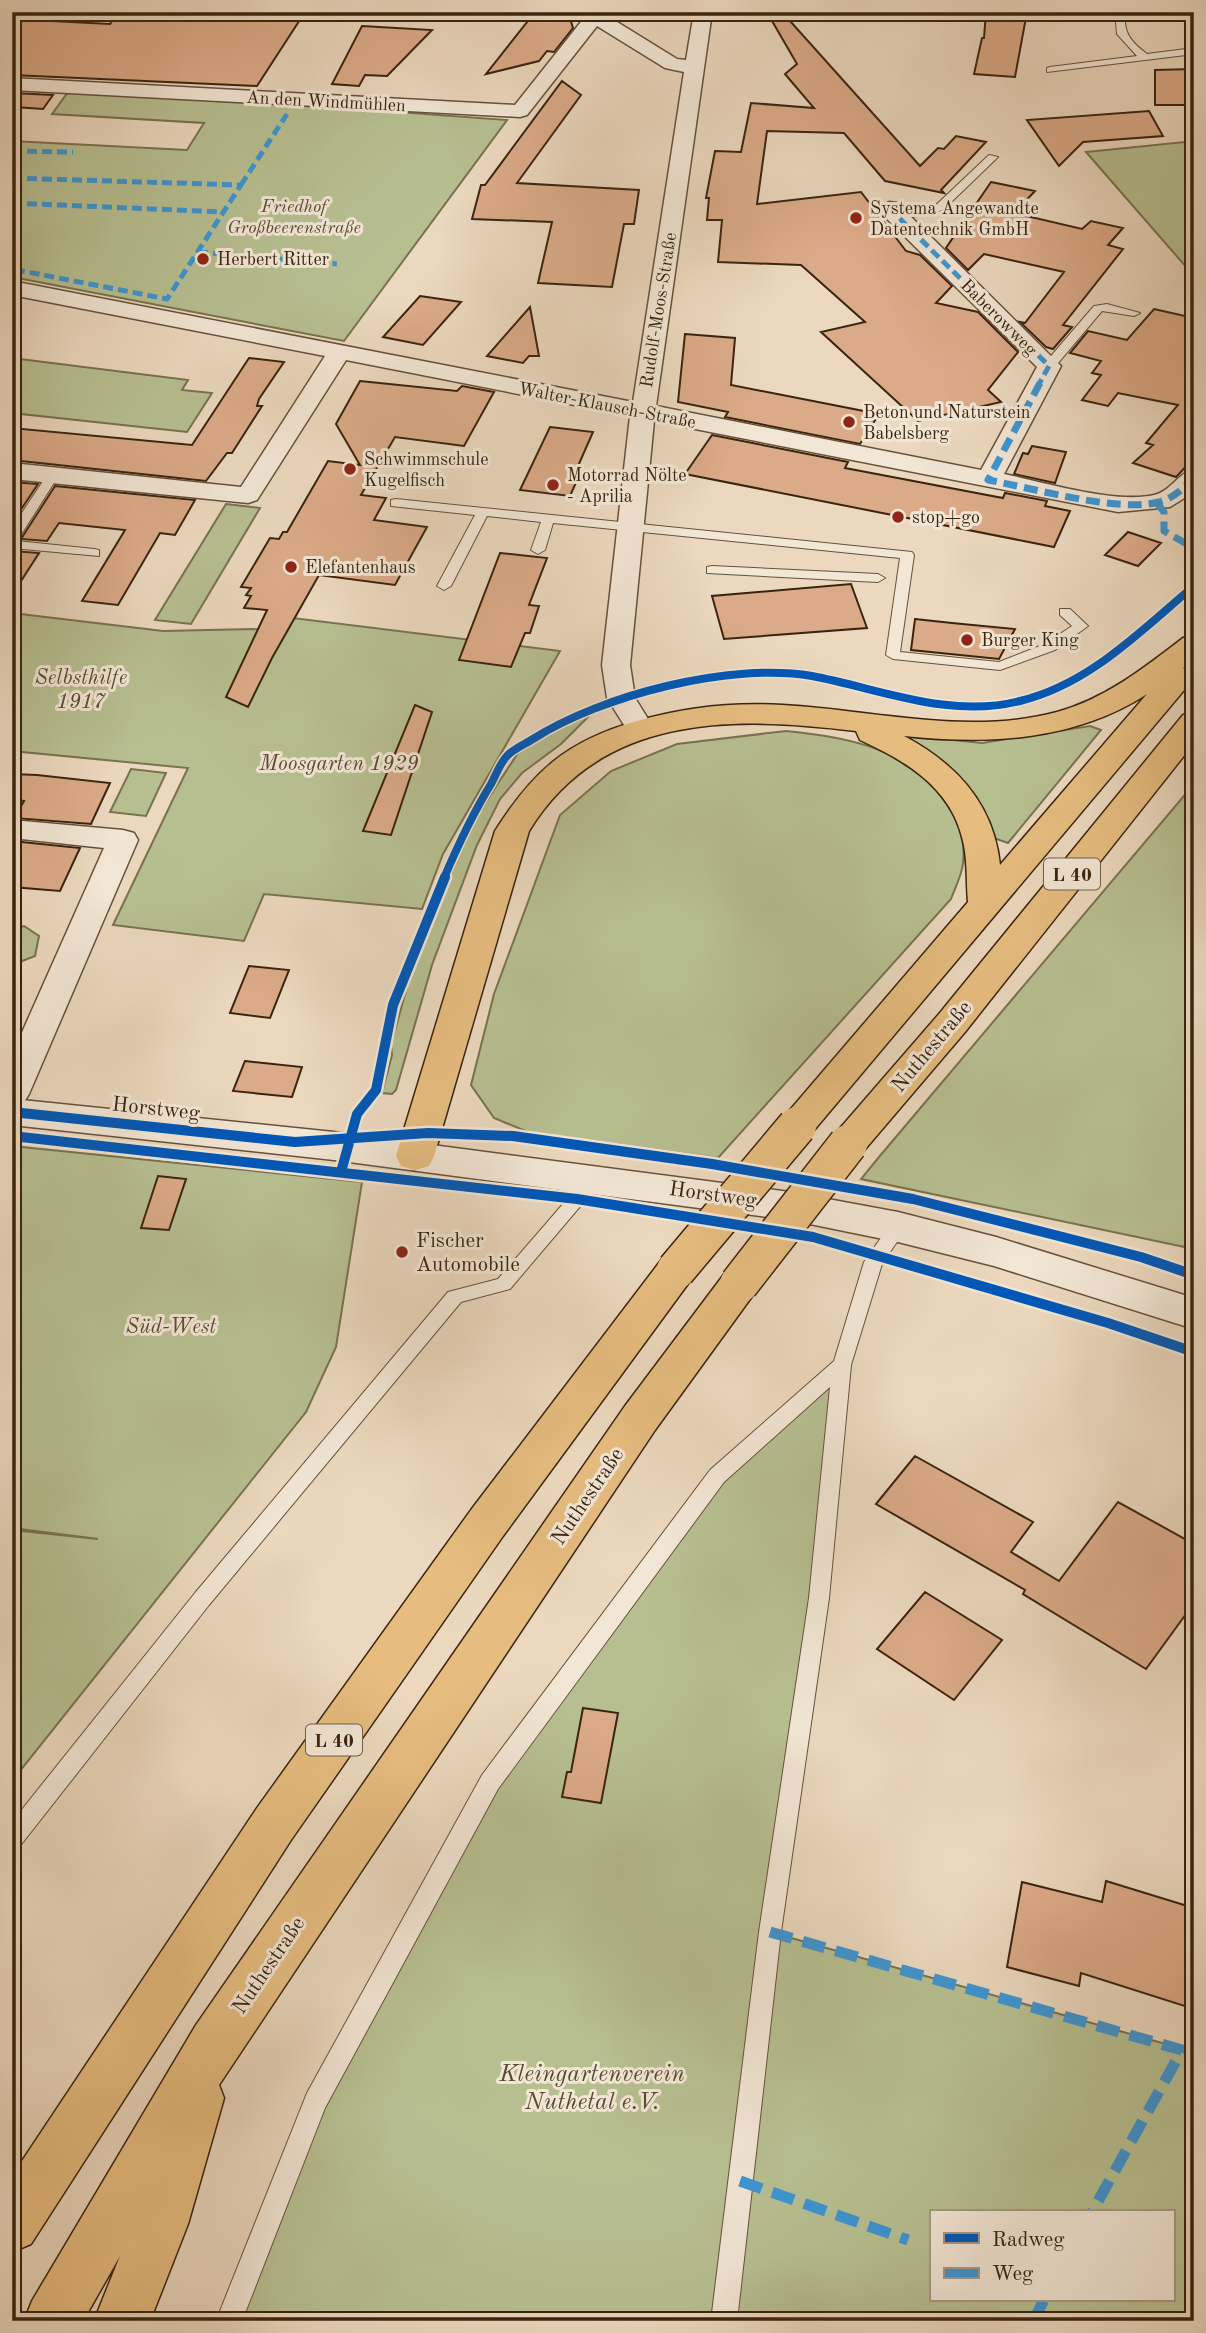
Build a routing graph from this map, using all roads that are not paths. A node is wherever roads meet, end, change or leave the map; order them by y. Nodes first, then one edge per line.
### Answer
1 (703, 12) edge
2 (1121, 12) edge
3 (591, 15) edge
4 (1194, 51) edge
5 (1145, 57) junction
6 (694, 67) junction
7 (1049, 69) dead end
8 (12, 84) edge
9 (993, 157) dead end
10 (893, 212) joint
11 (12, 288) edge
12 (1134, 313) dead end
13 (341, 351) junction
14 (1049, 366) junction
15 (643, 413) junction
16 (12, 471) edge
17 (53, 475) junction
18 (1194, 477) edge
19 (988, 480) junction
20 (396, 503) dead end
21 (484, 512) junction
22 (548, 519) junction
23 (631, 528) junction
24 (12, 538) edge
25 (12, 544) edge
26 (538, 550) dead end
27 (94, 553) dead end
28 (712, 570) dead end
29 (878, 578) dead end
30 (444, 586) dead end
31 (1066, 612) dead end
32 (1194, 644) edge
33 (1194, 658) edge
34 (818, 718) junction
35 (1193, 724) edge
36 (641, 730) junction
37 (12, 829) edge
38 (986, 906) junction
39 (12, 1094) edge
40 (12, 1112) edge
41 (415, 1156) junction
42 (594, 1179) junction
43 (898, 1227) junction
44 (1194, 1314) edge
45 (842, 1365) junction
46 (12, 1839) edge
47 (214, 2043) junction
48 (12, 2225) edge
49 (51, 2321) edge
50 (122, 2321) edge
51 (229, 2321) edge
52 (724, 2321) edge

1 - 6 street, Rudolf-Moos-Straße
2 - 5 lane
3 - 6 street, An den Windmühlen
3 - 8 street, An den Windmühlen
4 - 5 lane
5 - 7 lane
6 - 15 street, Rudolf-Moos-Straße
9 - 10 lane
10 - 14 street, Baberowweg
11 - 13 street, Walter-Klausch-Straße
12 - 14 lane
13 - 15 street, Walter-Klausch-Straße
13 - 17 street
14 - 19 street, Baberowweg
15 - 19 street, Walter-Klausch-Straße
15 - 23 street, Rudolf-Moos-Straße
16 - 17 street
17 - 24 lane
18 - 19 street, Walter-Klausch-Straße
20 - 21 lane
21 - 22 lane
21 - 30 lane
22 - 23 lane
22 - 26 lane
23 - 31 lane
23 - 36 street, Rudolf-Moos-Straße
25 - 27 lane
28 - 29 lane
32 - 34 highway
33 - 38 highway, L 40
34 - 36 highway
34 - 38 highway
35 - 47 highway, Nuthestraße / L 40, bridge
36 - 41 highway
37 - 39 street
38 - 48 highway, L 40, bridge
40 - 41 street, Horstweg
41 - 42 street, Horstweg
42 - 43 street, Horstweg
42 - 46 lane
43 - 44 street, Horstweg
43 - 45 lane
45 - 51 lane
45 - 52 lane
47 - 49 highway, Nuthestraße / L 40
47 - 50 highway

